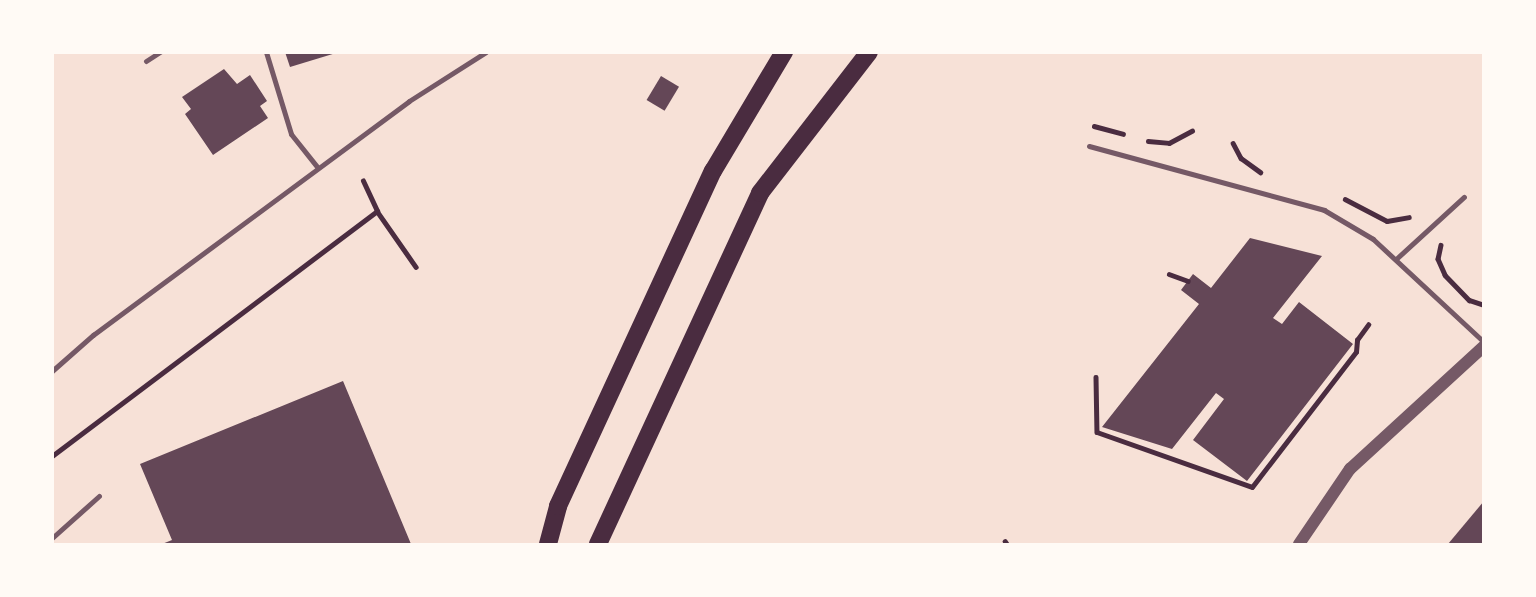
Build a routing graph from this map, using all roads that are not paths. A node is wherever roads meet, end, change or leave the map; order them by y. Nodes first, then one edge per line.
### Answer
1 (160, 52) edge
2 (267, 52) edge
3 (486, 52) edge
4 (784, 52) edge
5 (869, 52) edge
6 (146, 61) dead end
7 (1088, 146) dead end
8 (318, 168) junction
9 (1464, 197) dead end
10 (1396, 260) junction
11 (1483, 344) edge
12 (52, 371) edge
13 (99, 496) dead end
14 (52, 538) edge
15 (548, 544) edge
16 (598, 544) edge
17 (1299, 544) edge

1 - 6 lane
2 - 8 lane
3 - 8 lane
4 - 15 main road
5 - 16 main road
7 - 10 lane
8 - 12 lane
9 - 10 lane
10 - 11 lane
11 - 17 street
13 - 14 lane

